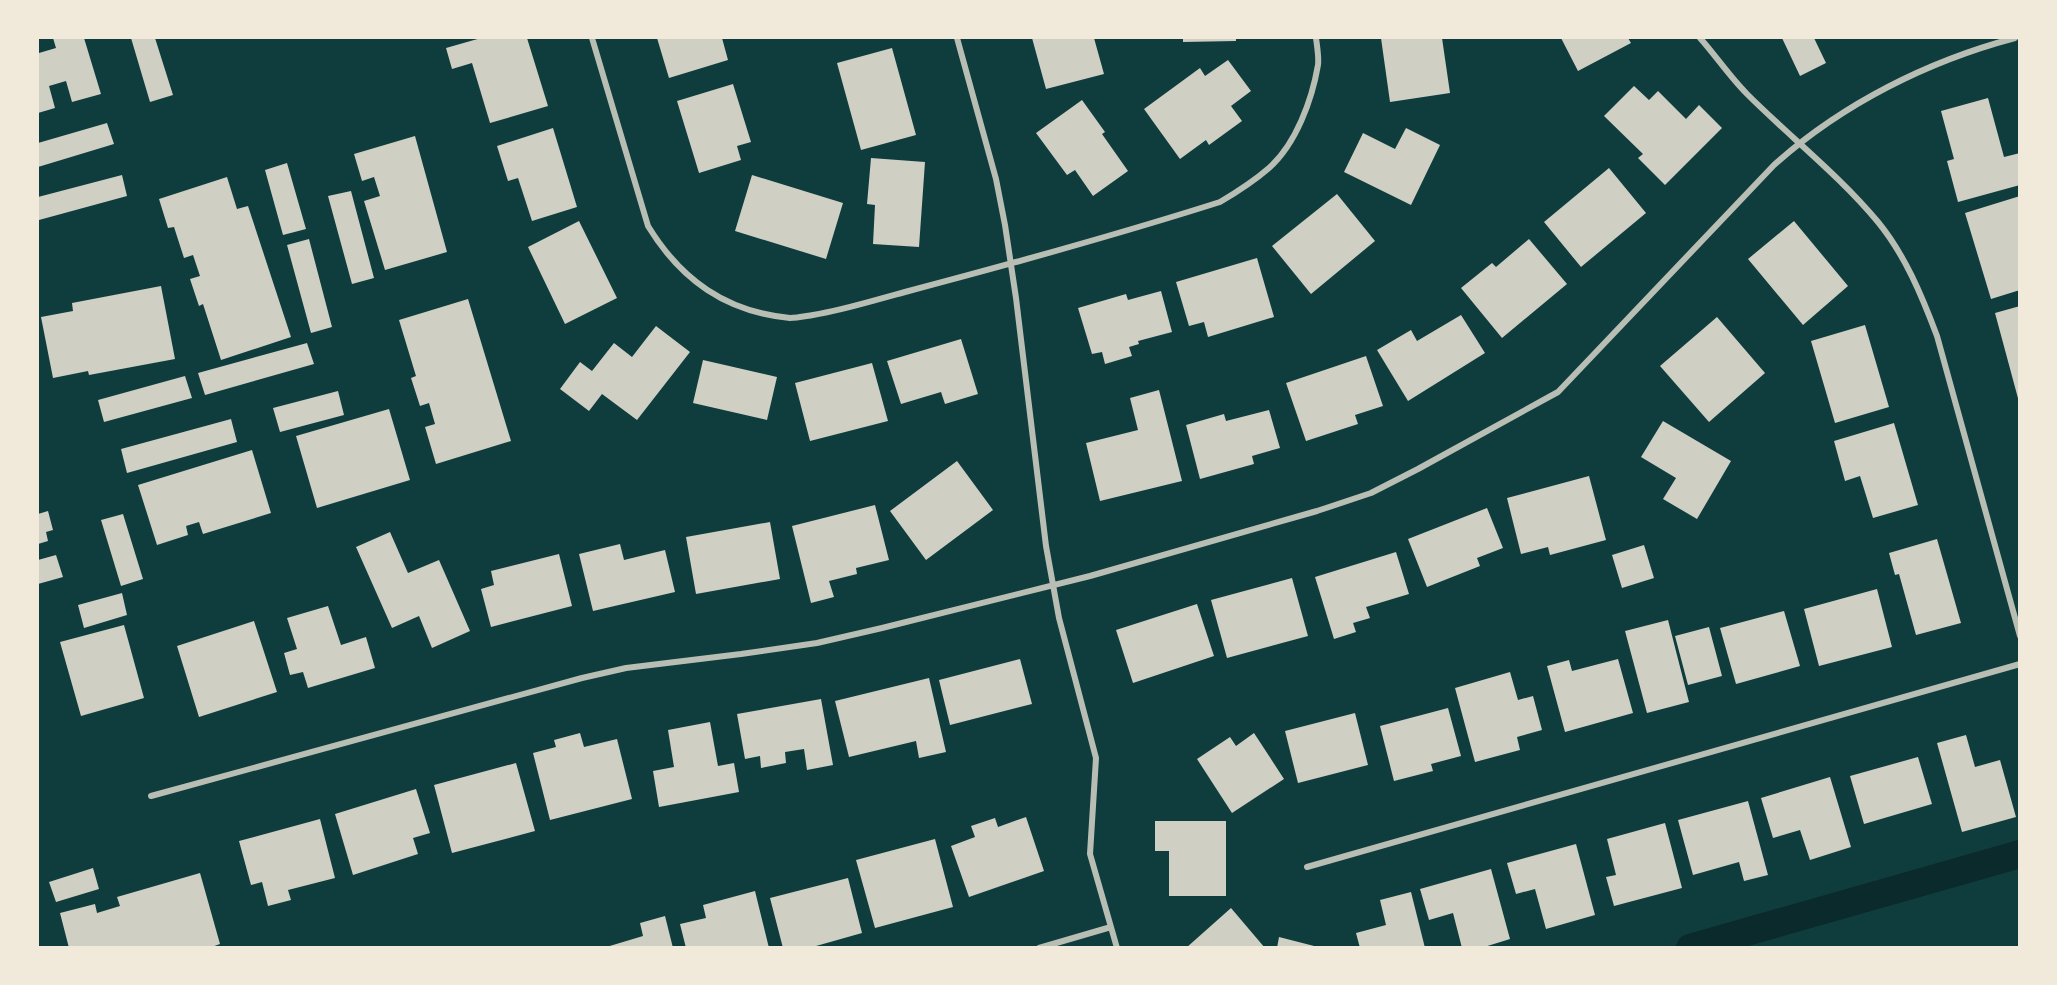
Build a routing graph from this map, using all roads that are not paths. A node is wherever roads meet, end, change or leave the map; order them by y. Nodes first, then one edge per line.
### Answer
1 (592, 38) edge
2 (957, 38) edge
3 (1316, 38) edge
4 (1700, 38) edge
5 (2015, 38) edge
6 (1800, 142) junction
7 (1011, 264) junction
8 (1053, 586) junction
9 (2019, 636) edge
10 (2019, 664) edge
11 (151, 796) dead end
12 (1307, 867) dead end
13 (1111, 927) junction
14 (1039, 948) edge
15 (1117, 948) edge

1 - 7 street
2 - 7 street
3 - 7 street
4 - 6 street
5 - 6 street
6 - 8 street
6 - 9 street
7 - 8 street
8 - 11 street
8 - 13 street
10 - 12 street
13 - 14 street
13 - 15 street

